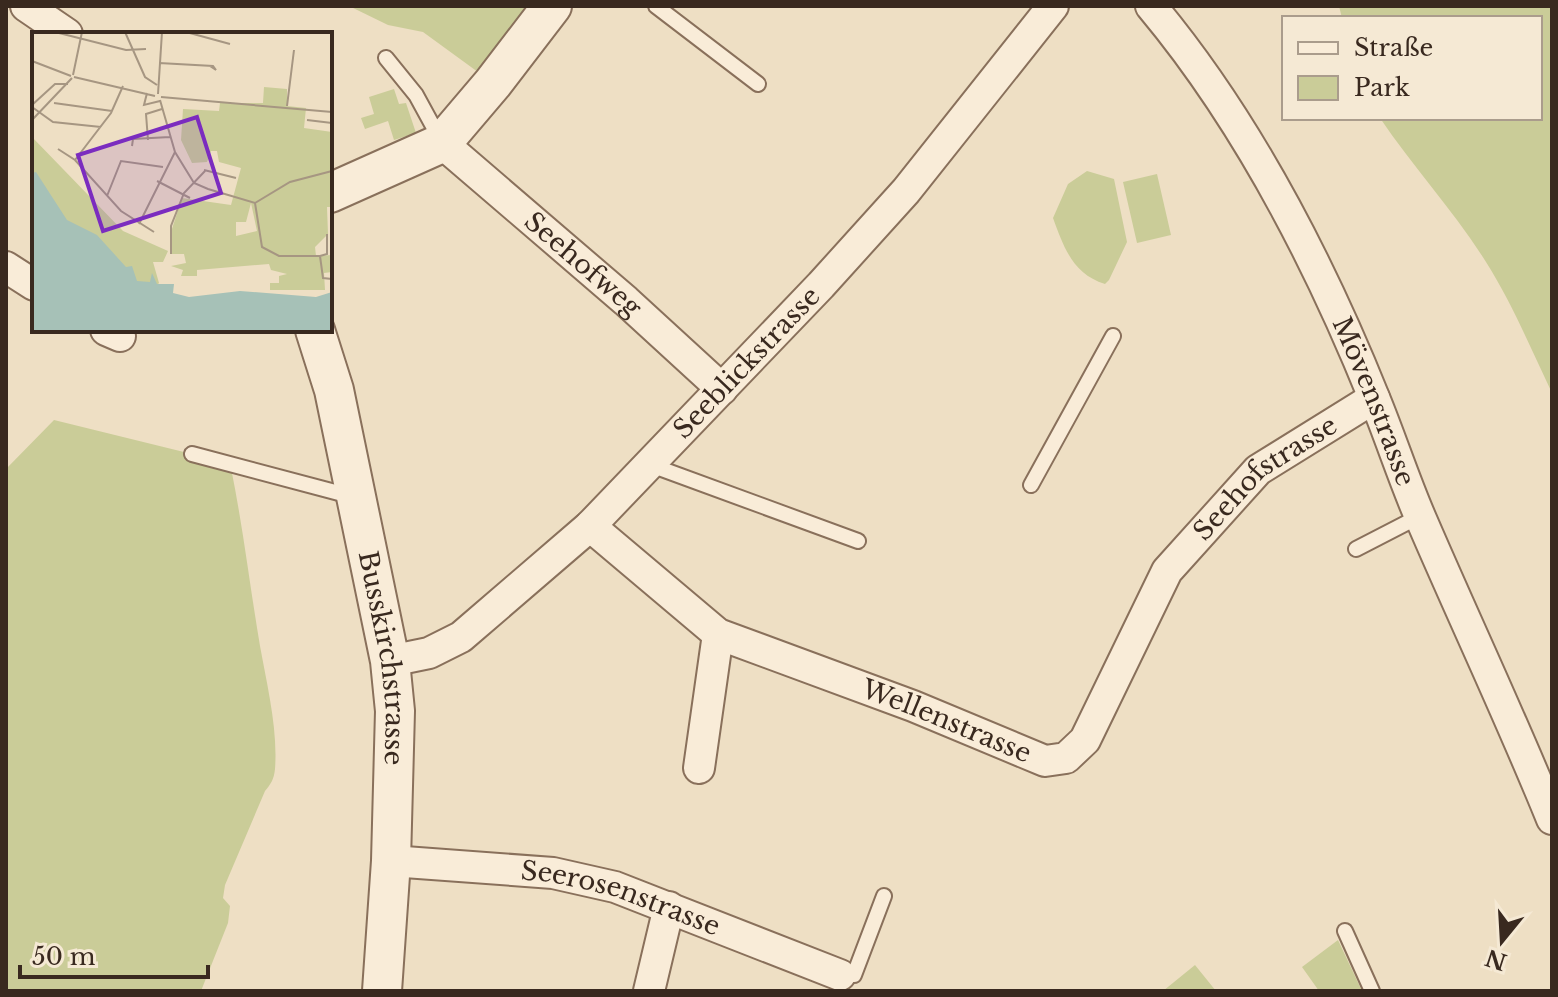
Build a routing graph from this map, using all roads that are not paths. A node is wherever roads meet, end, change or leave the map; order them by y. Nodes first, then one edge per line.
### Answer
1 (26, 6) edge
2 (552, 6) edge
3 (656, 6) edge
4 (1053, 6) edge
5 (1151, 6) edge
6 (64, 32) edge
7 (386, 58) dead end
8 (758, 84) dead end
9 (442, 143) junction
10 (332, 192) edge
11 (6, 267) edge
12 (32, 284) edge
13 (316, 332) edge
14 (1113, 336) dead end
15 (722, 389) junction
16 (1374, 398) junction
17 (192, 454) dead end
18 (648, 464) junction
19 (1031, 485) dead end
20 (359, 499) junction
21 (1420, 516) junction
22 (590, 526) junction
23 (858, 541) dead end
24 (1356, 549) dead end
25 (1167, 571) joint
26 (718, 634) junction
27 (390, 661) junction
28 (699, 768) dead end
29 (1552, 819) edge
30 (391, 861) junction
31 (884, 896) dead end
32 (669, 907) junction
33 (1345, 931) dead end
34 (840, 975) joint
35 (382, 991) edge
36 (649, 991) edge
37 (1372, 991) edge

1 - 6 street
2 - 9 street
3 - 8 lane
4 - 15 street, Seeblickstrasse
5 - 16 street, Mövenstrasse
7 - 9 lane
9 - 10 street
9 - 15 street, Seehofweg
11 - 12 street
13 - 20 street, Busskirchstrasse
14 - 19 lane
15 - 18 street, Seeblickstrasse
16 - 21 street, Mövenstrasse
16 - 25 street, Seehofstrasse
17 - 20 lane
18 - 22 street, Seeblickstrasse
18 - 23 lane
20 - 27 street, Busskirchstrasse
21 - 24 lane
21 - 29 street, Mövenstrasse
22 - 26 street, Wellenstrasse
22 - 27 street, Seeblickstrasse
25 - 26 street, Wellenstrasse
26 - 28 street
27 - 30 street, Busskirchstrasse
30 - 32 street, Seerosenstrasse
30 - 35 street, Busskirchstrasse
31 - 34 lane
32 - 34 street, Seerosenstrasse
32 - 36 street
33 - 37 lane

